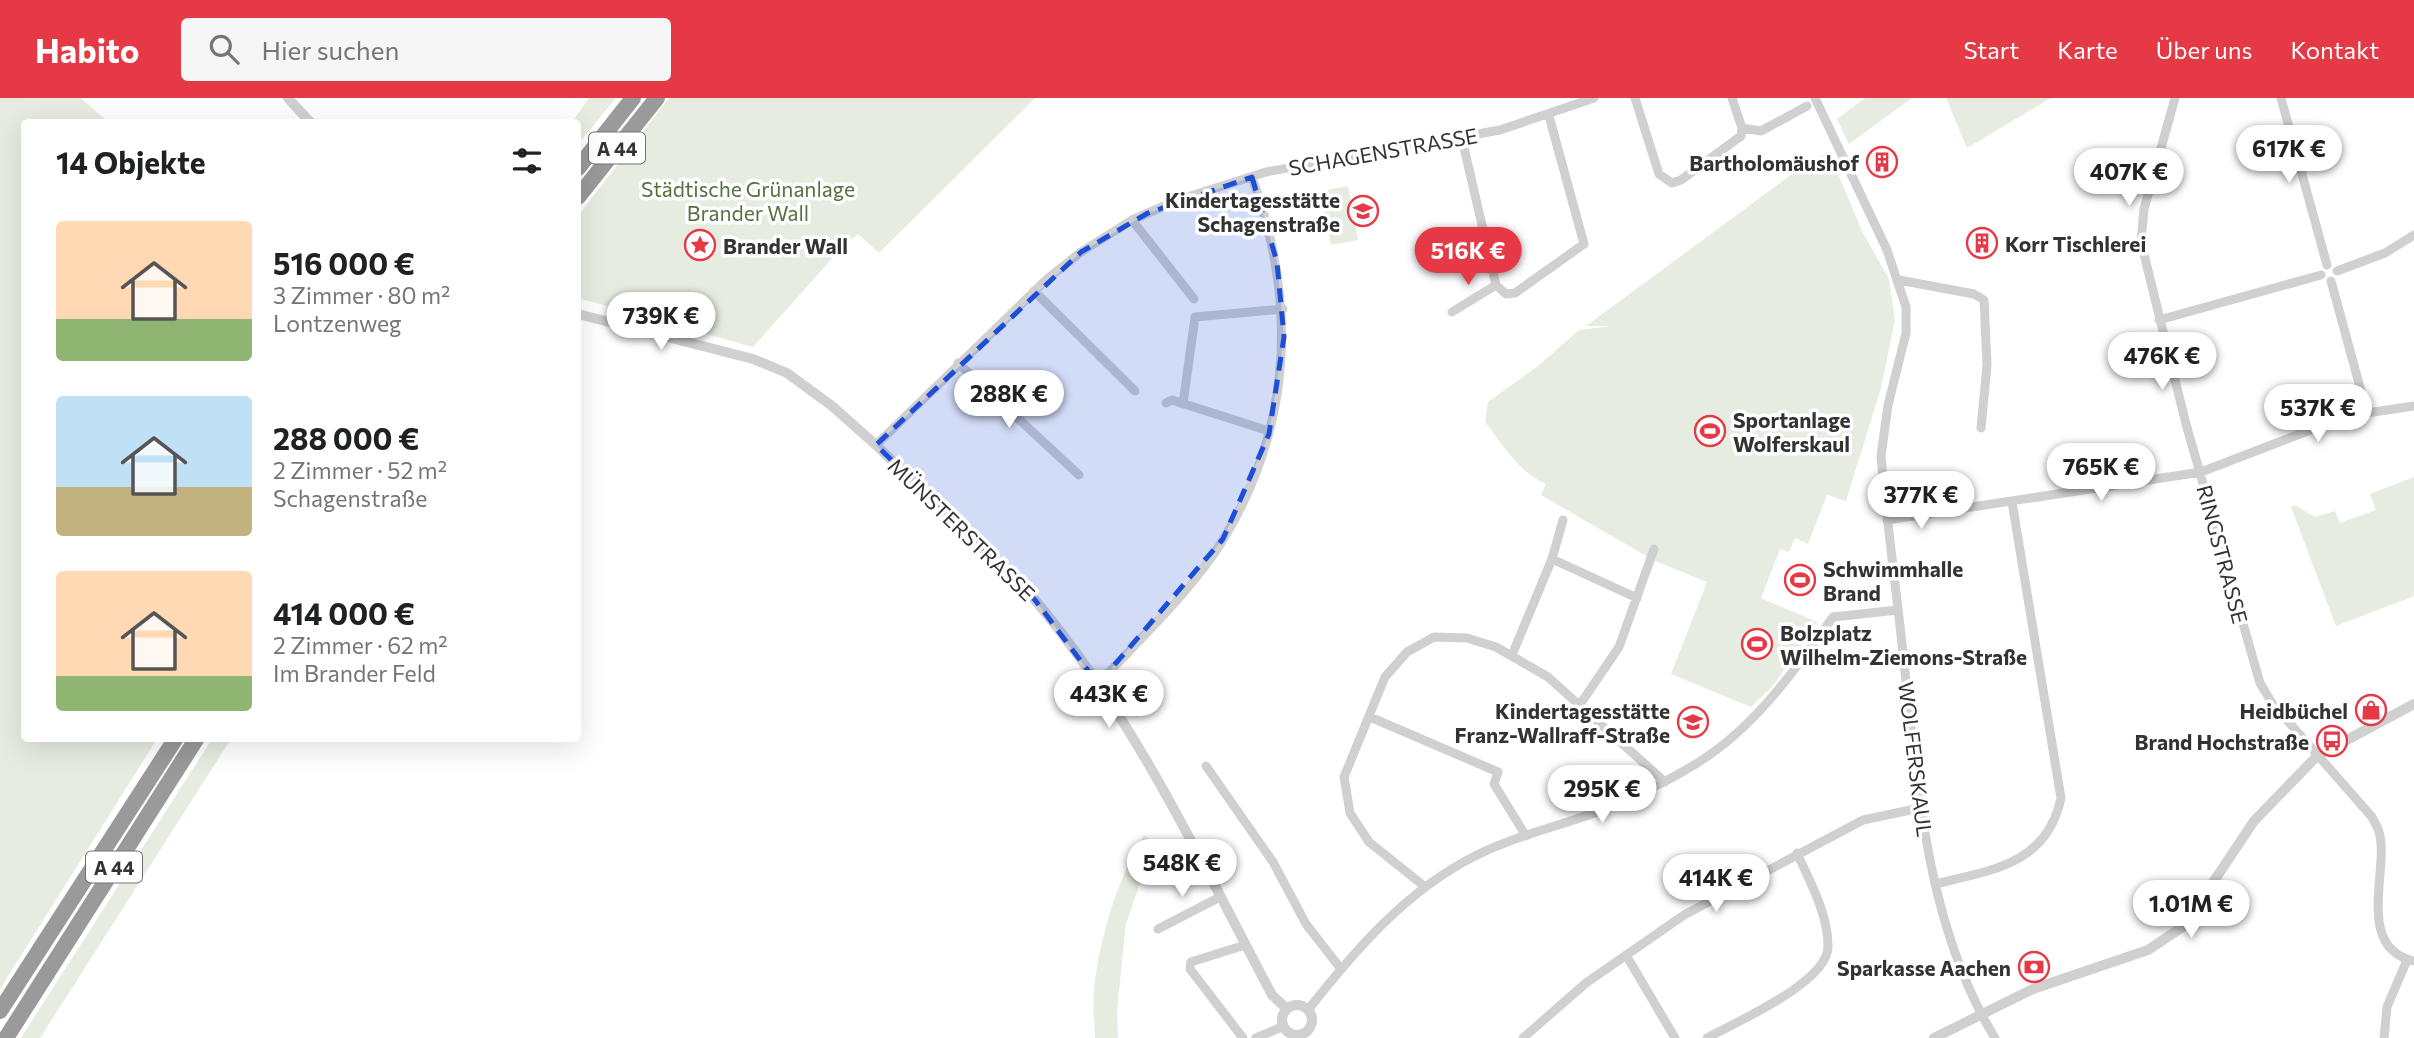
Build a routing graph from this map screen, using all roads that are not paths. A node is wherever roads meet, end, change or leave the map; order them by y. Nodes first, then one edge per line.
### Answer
1 (288, 98) edge
2 (633, 98) edge
3 (657, 98) edge
4 (1594, 98) edge
5 (1635, 98) edge
6 (1732, 98) edge
7 (1815, 98) edge
8 (2175, 98) edge
9 (2281, 98) edge
10 (1807, 106) dead end
11 (1549, 116) junction
12 (307, 119) edge
13 (1742, 128) junction
14 (1462, 139) junction
15 (581, 164) edge
16 (1252, 177) junction
17 (581, 193) edge
18 (1132, 220) junction
19 (2414, 235) edge
20 (2327, 265) junction
21 (2337, 271) junction
22 (2321, 275) junction
23 (1899, 279) junction
24 (2332, 281) junction
25 (1496, 285) junction
26 (1034, 291) junction
27 (1194, 299) dead end
28 (1283, 309) junction
29 (1452, 312) dead end
30 (581, 315) edge
31 (2159, 320) junction
32 (958, 363) junction
33 (1135, 391) dead end
34 (1166, 402) dead end
35 (1183, 404) junction
36 (2414, 405) edge
37 (2367, 413) junction
38 (1981, 428) dead end
39 (1269, 431) junction
40 (876, 445) junction
41 (2201, 472) junction
42 (1079, 475) dead end
43 (2012, 502) junction
44 (1563, 520) dead end
45 (1887, 520) junction
46 (1654, 550) dead end
47 (1552, 559) junction
48 (1637, 598) junction
49 (1898, 610) junction
50 (1512, 654) junction
51 (1098, 684) junction
52 (1581, 703) junction
53 (2414, 704) edge
54 (1370, 717) junction
55 (173, 742) edge
56 (194, 742) edge
57 (2317, 756) junction
58 (1206, 766) dead end
59 (1665, 782) junction
60 (1920, 808) junction
61 (1526, 836) junction
62 (1797, 853) junction
63 (1935, 884) junction
64 (1424, 886) junction
65 (1220, 897) junction
66 (1158, 929) dead end
67 (1245, 945) junction
68 (1626, 955) junction
69 (2411, 961) edge
70 (1341, 969) junction
71 (1287, 1009) junction
72 (1308, 1010) junction
73 (0, 1011) edge
74 (1980, 1014) junction
75 (1284, 1026) junction
76 (9, 1033) edge
77 (1301, 1036) edge
78 (1242, 1038) edge
79 (1256, 1038) edge
80 (1523, 1038) edge
81 (1675, 1038) edge
82 (1707, 1038) edge
83 (1934, 1038) edge
84 (1995, 1038) edge
85 (2384, 1038) edge

1 - 12 street
2 - 15 highway, A 44
3 - 17 highway, A 44
4 - 11 street, SCHAGENSTRASSE
5 - 13 street
6 - 13 street
7 - 23 street, WOLFERSKAUL
8 - 31 street, RINGSTRASSE
9 - 20 street
10 - 13 street
11 - 14 street, SCHAGENSTRASSE
11 - 25 street
14 - 16 street, SCHAGENSTRASSE
14 - 25 street
16 - 18 street, SCHAGENSTRASSE
16 - 28 street
18 - 26 street, SCHAGENSTRASSE
18 - 27 street
19 - 21 street
20 - 21 street
20 - 22 street
21 - 24 street
22 - 24 street
22 - 31 street
23 - 38 street
23 - 45 street, WOLFERSKAUL
24 - 37 street
25 - 29 street
26 - 32 street, SCHAGENSTRASSE
26 - 33 street
28 - 35 street
28 - 39 street
30 - 40 street, MÜNSTERSTRASSE
31 - 41 street, RINGSTRASSE
32 - 40 street, SCHAGENSTRASSE
32 - 42 street
34 - 35 street
35 - 39 street
36 - 37 street
37 - 41 street
39 - 51 street
40 - 51 street, MÜNSTERSTRASSE
41 - 43 street
41 - 57 street, RINGSTRASSE
43 - 45 street
43 - 63 street
44 - 47 street
45 - 49 street, WOLFERSKAUL
46 - 48 street
47 - 48 street
47 - 50 street
48 - 52 street
49 - 59 street
49 - 60 street, WOLFERSKAUL
50 - 52 street
50 - 54 street
51 - 65 street, MÜNSTERSTRASSE
52 - 59 street
53 - 57 street
54 - 61 street
54 - 64 street
55 - 73 highway, A 44
56 - 76 highway, A 44
57 - 69 street, RINGSTRASSE
57 - 74 street
58 - 70 street
59 - 61 street
60 - 62 street
60 - 63 street, WOLFERSKAUL
61 - 64 street
62 - 68 street
62 - 82 street
63 - 74 street, WOLFERSKAUL
64 - 70 street
65 - 66 street
65 - 67 street, MÜNSTERSTRASSE
67 - 71 street, MÜNSTERSTRASSE
67 - 78 street
68 - 80 street
68 - 81 street
69 - 85 street
70 - 72 street
71 - 72 street
71 - 75 street
72 - 77 street
74 - 83 street
74 - 84 street, WOLFERSKAUL
75 - 77 street
75 - 79 street

